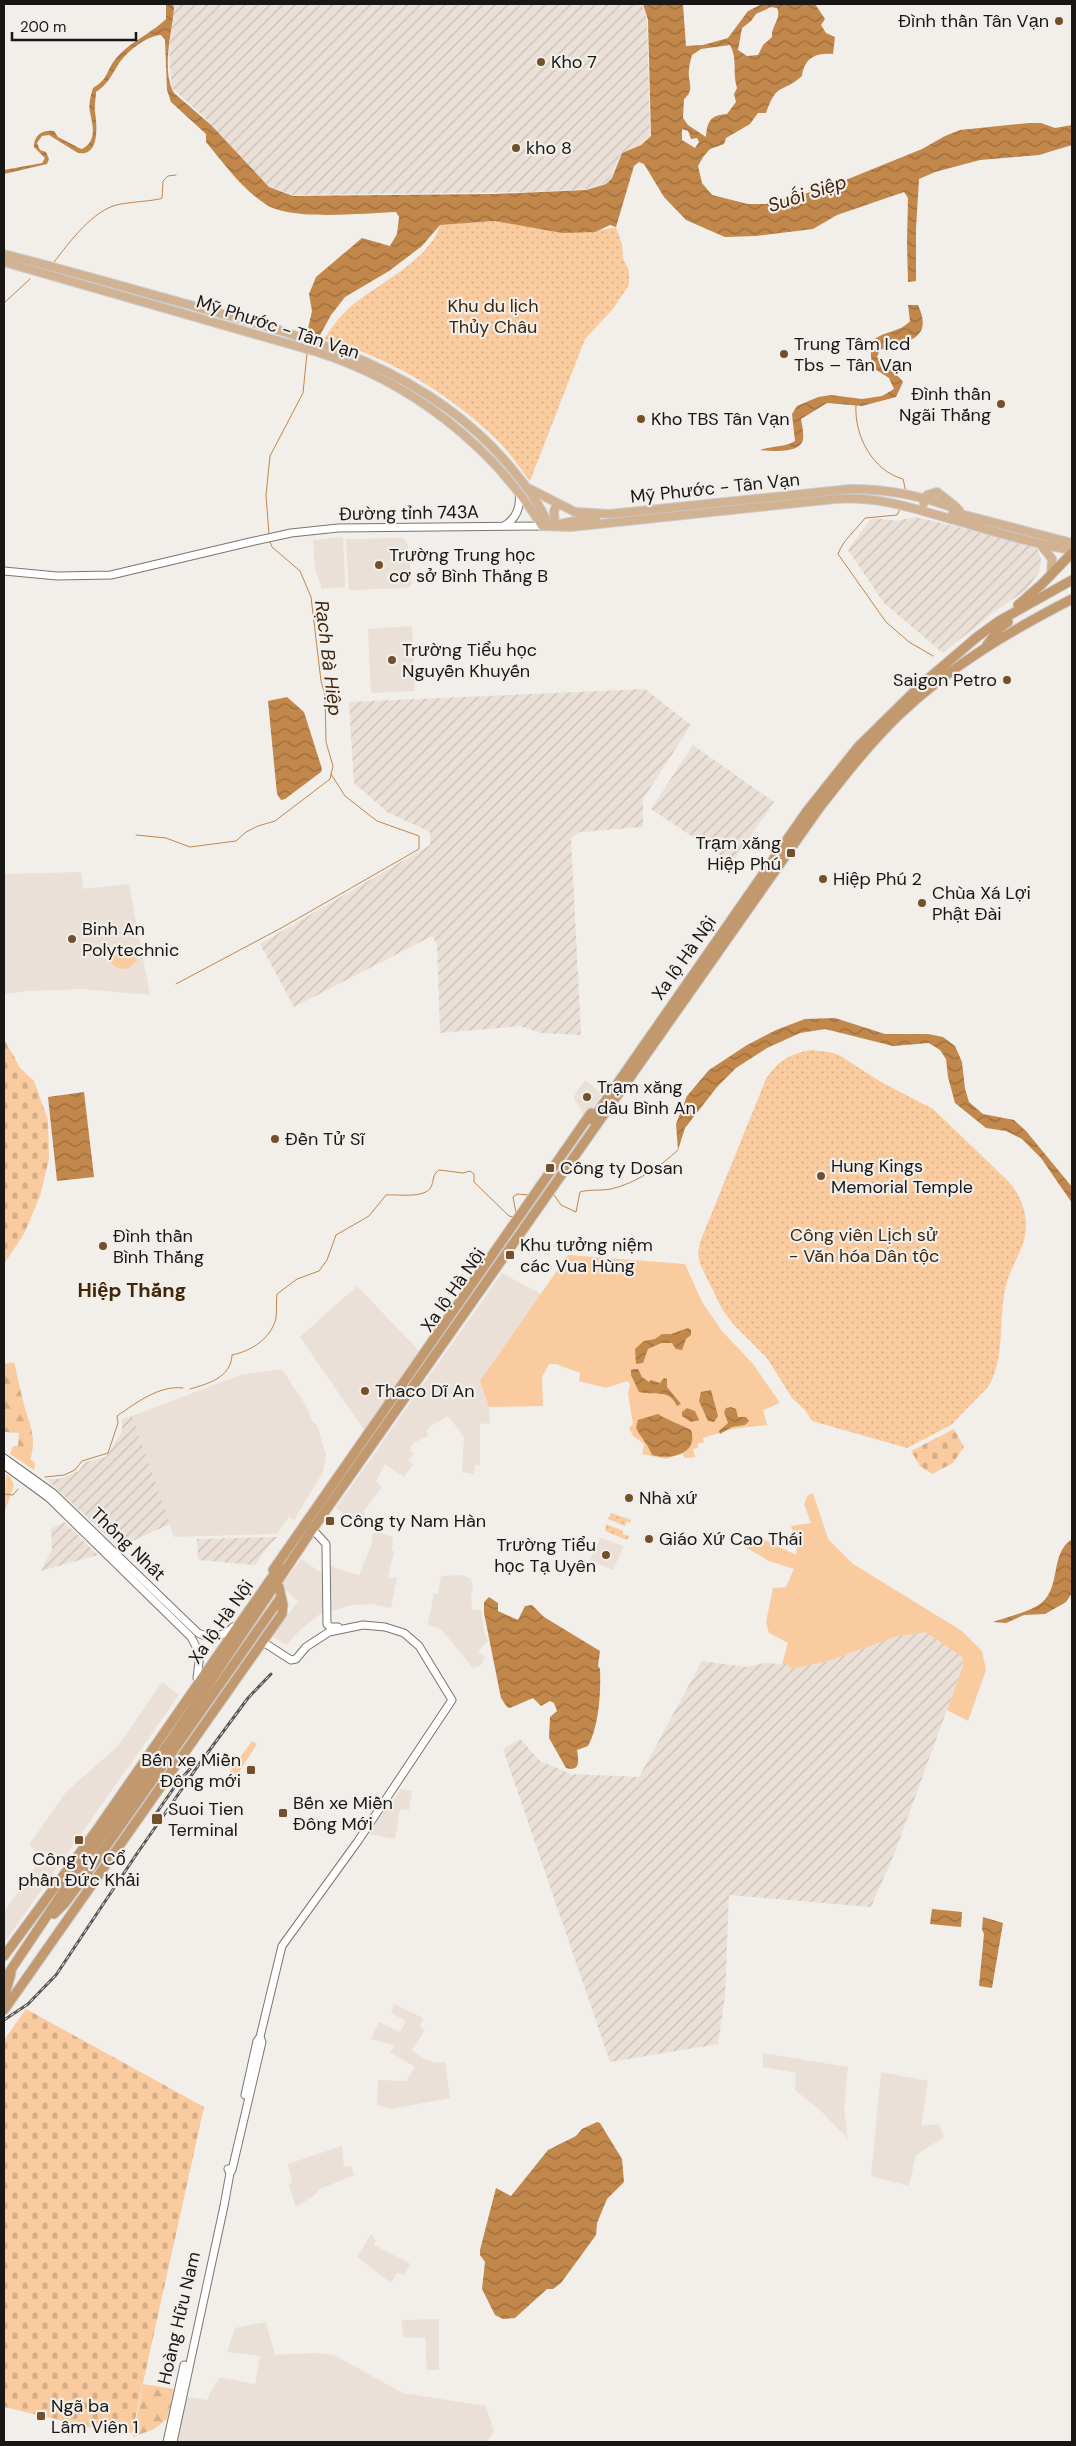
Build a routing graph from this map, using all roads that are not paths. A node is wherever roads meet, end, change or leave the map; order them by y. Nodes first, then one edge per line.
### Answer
1 (4, 254) edge
2 (4, 262) edge
3 (449, 409) junction
4 (443, 418) junction
5 (527, 488) junction
6 (519, 492) junction
7 (557, 504) junction
8 (924, 504) junction
9 (570, 510) junction
10 (961, 513) junction
11 (610, 514) junction
12 (503, 526) junction
13 (549, 526) junction
14 (1072, 543) edge
15 (1040, 544) junction
16 (1072, 551) edge
17 (4, 571) edge
18 (1051, 576) junction
19 (1072, 576) edge
20 (1072, 582) edge
21 (1034, 600) junction
22 (1069, 601) edge
23 (999, 621) junction
24 (1002, 637) junction
25 (985, 647) junction
26 (972, 657) junction
27 (4, 1458) edge
28 (4, 1465) edge
29 (51, 1495) junction
30 (314, 1532) junction
31 (295, 1542) junction
32 (277, 1585) junction
33 (282, 1601) junction
34 (233, 1627) junction
35 (190, 1630) junction
36 (263, 1642) junction
37 (249, 1654) dead end
38 (215, 1656) junction
39 (197, 1678) junction
40 (221, 1695) dead end
41 (215, 1704) dead end
42 (174, 1715) junction
43 (177, 1757) dead end
44 (392, 1791) junction
45 (110, 1852) dead end
46 (89, 1862) junction
47 (102, 1872) junction
48 (87, 1886) dead end
49 (4, 1949) edge
50 (4, 1956) edge
51 (15, 1964) junction
52 (34, 1967) junction
53 (4, 1980) edge
54 (4, 1998) edge
55 (4, 2010) edge
56 (195, 2326) junction
57 (167, 2442) edge
58 (173, 2442) edge

1 - 3 main road, Mỹ Phước - Tân Vạn
2 - 4 main road, Mỹ Phước - Tân Vạn
3 - 4 main road
3 - 5 main road, Mỹ Phước - Tân Vạn
4 - 6 main road, Mỹ Phước - Tân Vạn
5 - 7 main road, Mỹ Phước - Tân Vạn
5 - 13 main road, Mỹ Phước - Tân Vạn
6 - 12 main road
6 - 13 main road, Mỹ Phước - Tân Vạn
7 - 9 main road, Mỹ Phước - Tân Vạn
7 - 13 main road
8 - 10 main road, Mỹ Phước - Tân Vạn
8 - 10 main road, Mỹ Phước - Tân Vạn
8 - 11 main road, Mỹ Phước - Tân Vạn
8 - 13 main road, Mỹ Phước - Tân Vạn
8 - 15 main road, Mỹ Phước - Tân Vạn
9 - 11 main road, Mỹ Phước - Tân Vạn
9 - 13 main road
10 - 14 main road, Mỹ Phước - Tân Vạn
11 - 13 main road, Đường tỉnh 743A
12 - 13 main road, Đường tỉnh 743A
12 - 17 main road, Đường tỉnh 743A
15 - 16 main road, Mỹ Phước - Tân Vạn
15 - 18 main road
16 - 18 highway
18 - 23 highway
19 - 21 highway
20 - 21 highway
21 - 23 highway, Xa lộ Hà Nội
21 - 25 highway, Xa lộ Hà Nội
22 - 24 highway, Xa lộ Hà Nội
23 - 31 highway, Xa lộ Hà Nội
24 - 25 highway, Xa lộ Hà Nội
24 - 26 highway, Xa lộ Hà Nội
25 - 26 highway, Xa lộ Hà Nội
26 - 30 highway, Xa lộ Hà Nội
27 - 29 main road, Thống Nhất
28 - 29 main road, Thống Nhất
29 - 35 main road, Thống Nhất
30 - 32 highway, Xa lộ Hà Nội
30 - 44 main road, Hoàng Hữu Nam
31 - 34 highway, Xa lộ Hà Nội
31 - 38 highway, Xa lộ Hà Nội
32 - 33 highway, Xa lộ Hà Nội
32 - 46 highway, Xa lộ Hà Nội
33 - 36 highway
33 - 37 highway
33 - 46 highway, Xa lộ Hà Nội
34 - 35 main road, Thống Nhất
34 - 38 highway, Xa lộ Hà Nội
35 - 39 main road, Thống Nhất
36 - 44 main road, Hoàng Hữu Nam
36 - 47 highway
38 - 39 highway, Xa lộ Hà Nội
38 - 42 highway, Xa lộ Hà Nội
39 - 42 highway, Xa lộ Hà Nội
40 - 41 highway
42 - 49 highway, Xa lộ Hà Nội
42 - 50 highway, Xa lộ Hà Nội
43 - 45 highway
44 - 56 main road, Hoàng Hữu Nam
46 - 47 highway
46 - 51 highway, Xa lộ Hà Nội
47 - 52 highway
48 - 52 highway
51 - 53 highway, Xa lộ Hà Nội
51 - 54 highway
52 - 55 highway
56 - 57 main road, Hoàng Hữu Nam
56 - 58 main road, Hoàng Hữu Nam

